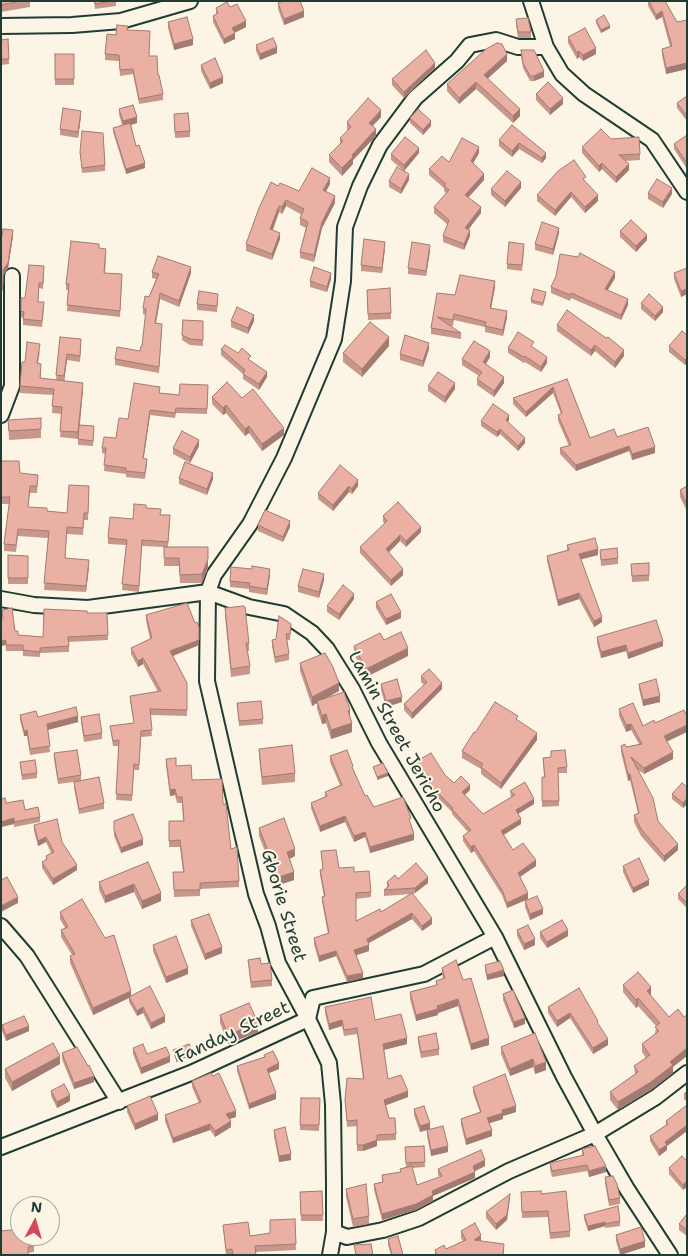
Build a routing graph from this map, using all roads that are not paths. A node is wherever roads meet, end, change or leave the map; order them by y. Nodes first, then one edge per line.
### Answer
1 (190, 1) edge
2 (531, 1) edge
3 (1, 26) edge
4 (546, 47) junction
5 (687, 192) edge
6 (12, 276) dead end
7 (1, 415) edge
8 (208, 592) junction
9 (1, 599) edge
10 (1, 926) edge
11 (495, 936) junction
12 (308, 1019) junction
13 (687, 1073) edge
14 (119, 1102) junction
15 (595, 1134) junction
16 (1, 1146) edge
17 (334, 1232) junction
18 (330, 1255) edge
19 (670, 1255) edge

1 - 3 street
2 - 4 street
4 - 5 street
4 - 8 street
6 - 7 street
8 - 9 street, Lamin Street Jericho
8 - 11 street, Lamin Street Jericho
8 - 12 street, Gborie Street
10 - 14 street
11 - 12 street, Fanday Street
11 - 15 street, Lamin Street Jericho
12 - 14 street, Fanday Street
12 - 17 street, Gborie Street
13 - 15 street
14 - 16 street, Fanday Street
15 - 17 street
15 - 19 street, Lamin Street Jericho
17 - 18 street, Gborie Street

